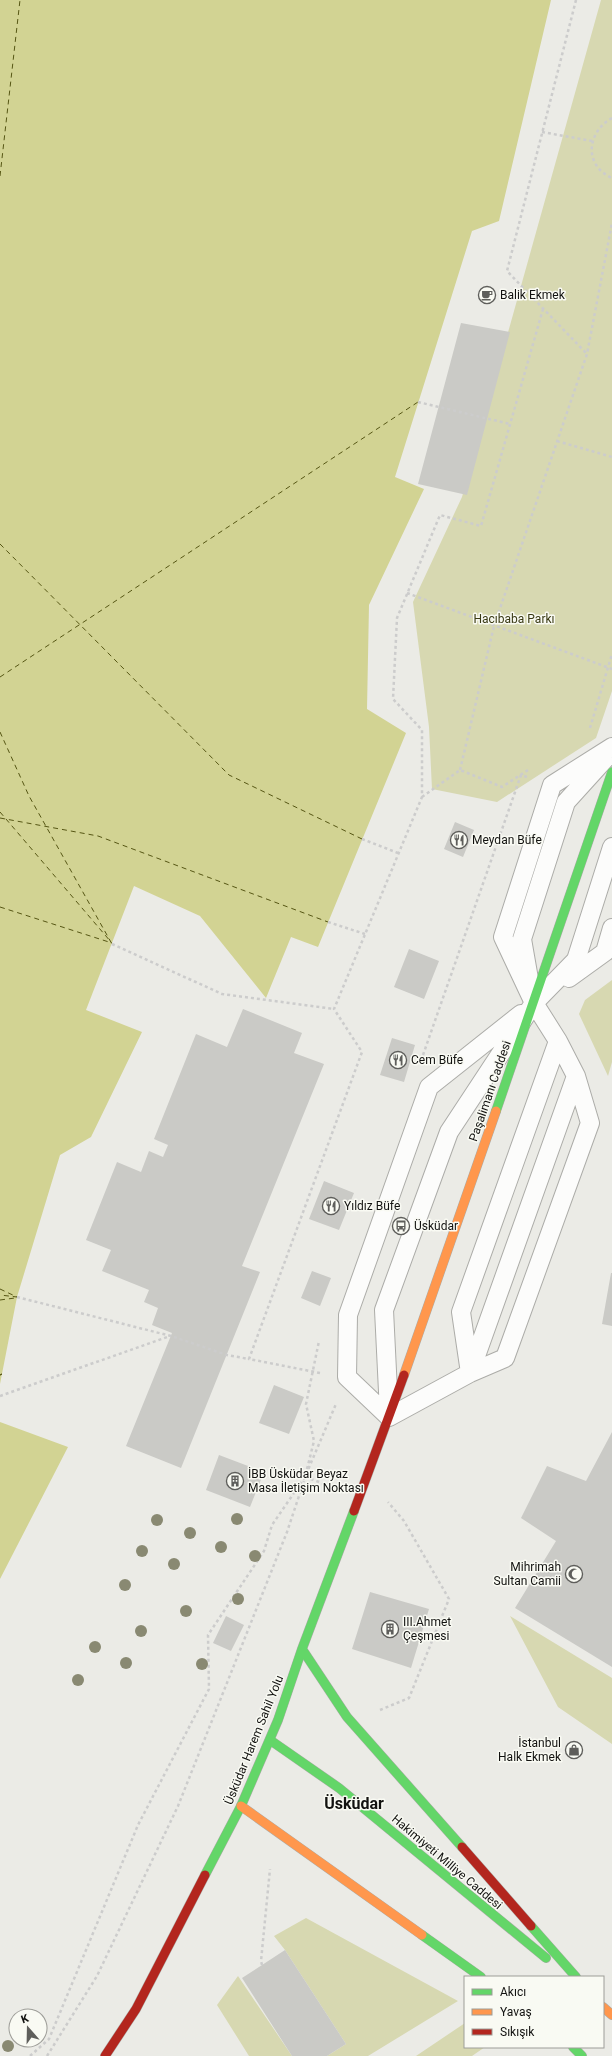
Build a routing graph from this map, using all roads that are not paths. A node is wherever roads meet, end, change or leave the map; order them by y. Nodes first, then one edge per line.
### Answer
1 (612, 747) edge
2 (612, 752) edge
3 (612, 772) edge
4 (612, 847) edge
5 (612, 928) edge
6 (534, 1003) junction
7 (558, 1041) junction
8 (576, 1076) junction
9 (470, 1373) junction
10 (389, 1417) junction
11 (302, 1649) junction
12 (270, 1740) junction
13 (241, 1806) junction
14 (480, 1976) edge
15 (567, 1976) edge
16 (575, 1976) edge
17 (604, 2008) edge
18 (612, 2015) edge
19 (574, 2048) edge
20 (105, 2056) edge
21 (582, 2056) edge

1 - 6 lane
2 - 6 lane
3 - 6 main road, Paşalimanı Caddesi
4 - 6 lane
5 - 6 lane
6 - 7 lane
6 - 10 main road, Paşalimanı Caddesi
6 - 10 lane
6 - 10 lane
7 - 8 lane
7 - 9 lane
8 - 9 lane
8 - 9 lane
9 - 10 lane
10 - 11 main road, Üsküdar Harem Sahil Yolu
11 - 12 main road, Üsküdar Harem Sahil Yolu
11 - 16 main road
12 - 13 main road, Üsküdar Harem Sahil Yolu
12 - 15 main road, Hakimiyeti Milliye Caddesi
13 - 14 main road
13 - 20 main road, Üsküdar Harem Sahil Yolu
17 - 18 main road
19 - 21 main road

